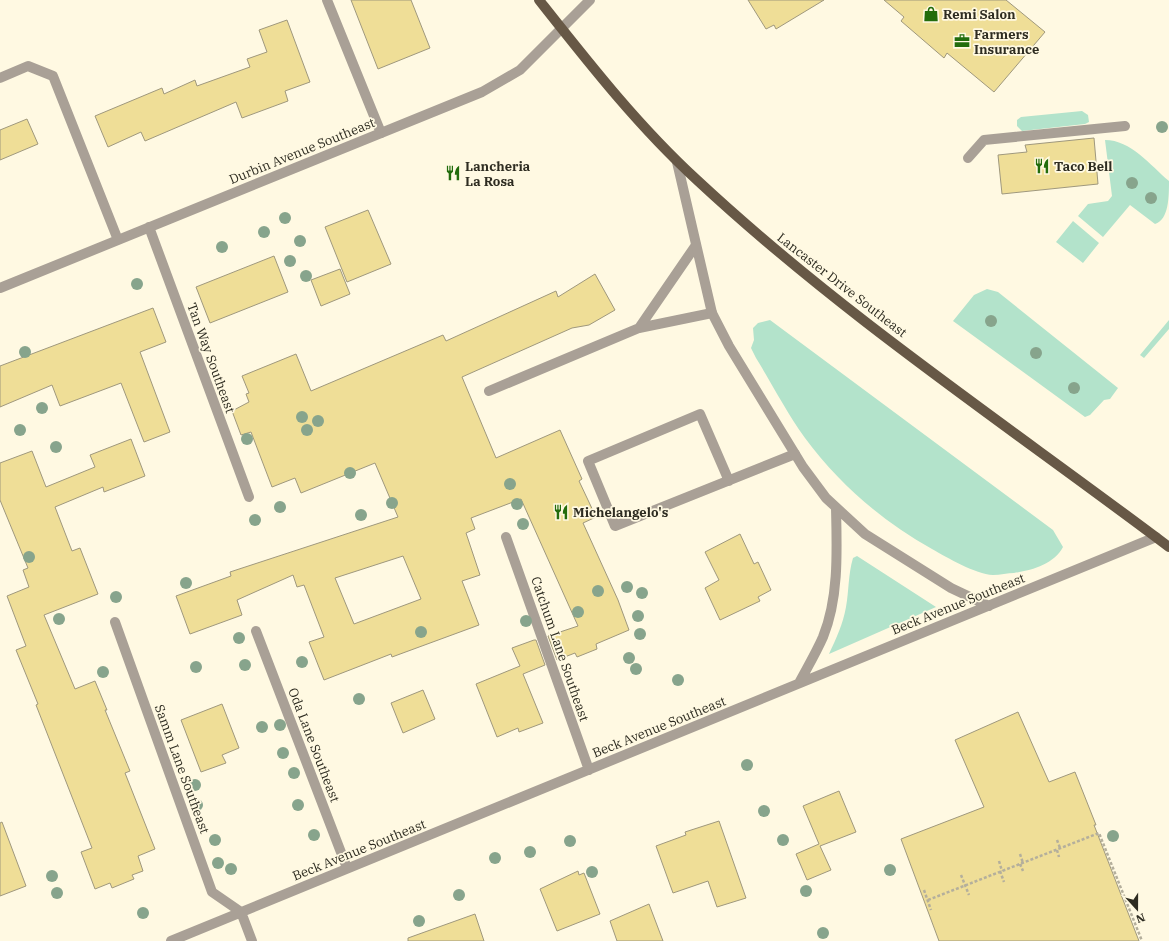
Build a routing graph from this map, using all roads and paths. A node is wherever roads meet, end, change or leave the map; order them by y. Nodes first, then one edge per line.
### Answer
1 (327, 0) edge
2 (539, 0) edge
3 (590, 0) edge
4 (561, 28) junction
5 (0, 78) edge
6 (1125, 126) dead end
7 (381, 133) junction
8 (968, 158) dead end
9 (677, 162) junction
10 (149, 227) junction
11 (118, 240) junction
12 (696, 245) junction
13 (0, 288) edge
14 (712, 313) junction
15 (639, 328) junction
16 (489, 391) dead end
17 (795, 454) junction
18 (729, 481) junction
19 (249, 497) dead end
20 (836, 508) junction
21 (506, 536) dead end
22 (1156, 537) junction
23 (1169, 547) edge
24 (989, 606) junction
25 (115, 622) dead end
26 (256, 631) dead end
27 (799, 683) junction
28 (589, 770) junction
29 (1057, 840) dead end
30 (1058, 849) junction
31 (1020, 854) dead end
32 (1059, 857) dead end
33 (999, 861) dead end
34 (1021, 863) junction
35 (347, 868) junction
36 (1001, 871) junction
37 (1023, 871) dead end
38 (961, 875) dead end
39 (1004, 882) dead end
40 (965, 885) junction
41 (924, 890) dead end
42 (969, 895) dead end
43 (928, 900) junction
44 (932, 910) dead end
45 (241, 912) junction
46 (170, 941) edge
47 (252, 941) edge
48 (1142, 941) edge

1 - 7 street
2 - 4 main road, Lancaster Drive Southeast
3 - 4 street, Durbin Avenue Southeast
4 - 7 street, Durbin Avenue Southeast
4 - 9 main road, Lancaster Drive Southeast
5 - 11 street
6 - 8 street
7 - 10 street, Durbin Avenue Southeast
9 - 12 street
9 - 22 main road, Lancaster Drive Southeast
10 - 11 street, Durbin Avenue Southeast
10 - 19 street, Tan Way Southeast
11 - 13 street, Durbin Avenue Southeast
12 - 14 street
12 - 15 street
14 - 15 street
14 - 17 street
15 - 16 street
17 - 18 street
17 - 20 street
18 - 18 street
20 - 24 street
20 - 27 street
21 - 28 street, Catchum Lane Southeast
22 - 23 main road, Lancaster Drive Southeast
22 - 24 street, Beck Avenue Southeast
24 - 27 street, Beck Avenue Southeast
25 - 45 street, Samm Lane Southeast
26 - 35 street, Oda Lane Southeast
27 - 28 street, Beck Avenue Southeast
28 - 35 street, Beck Avenue Southeast
29 - 30 path
30 - 32 path
30 - 34 path
30 - 48 path
31 - 34 path
33 - 36 path
34 - 36 path
34 - 37 path
35 - 45 street, Beck Avenue Southeast
36 - 39 path
36 - 40 path
38 - 40 path
40 - 42 path
40 - 43 path
41 - 43 path
43 - 44 path
45 - 46 street, Beck Avenue Southeast
45 - 47 street

